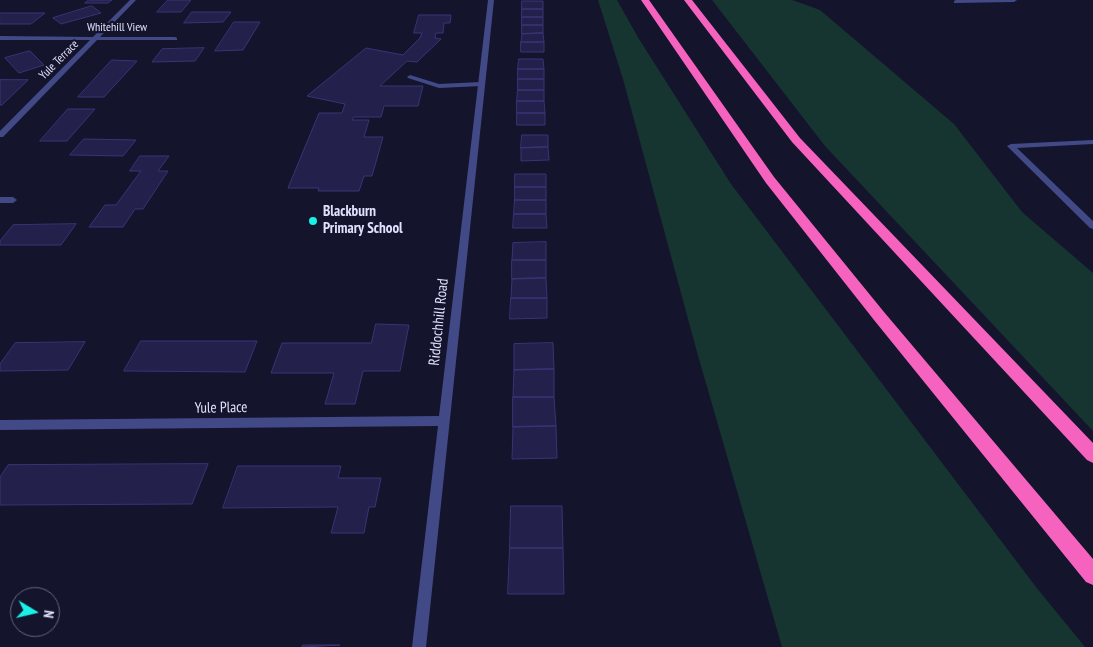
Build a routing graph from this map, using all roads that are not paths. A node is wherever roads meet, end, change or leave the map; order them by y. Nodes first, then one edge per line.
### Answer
1 (133, 0) edge
2 (491, 0) edge
3 (645, 0) edge
4 (688, 0) edge
5 (1014, 0) edge
6 (956, 2) dead end
7 (0, 38) edge
8 (96, 39) junction
9 (175, 39) dead end
10 (410, 77) dead end
11 (481, 84) junction
12 (0, 135) edge
13 (1093, 142) edge
14 (0, 200) edge
15 (13, 200) dead end
16 (1093, 226) edge
17 (443, 421) junction
18 (0, 424) edge
19 (1093, 455) edge
20 (1093, 575) edge
21 (419, 647) edge

1 - 8 street, Yule Terrace
2 - 11 street, Riddochhill Road
3 - 20 highway
4 - 19 highway
5 - 6 street
7 - 8 street, Whitehill View
8 - 9 street, Whitehill View
8 - 12 street, Yule Terrace
10 - 11 street
11 - 17 street, Riddochhill Road
13 - 16 street
14 - 15 street
17 - 18 street, Yule Place
17 - 21 street, Riddochhill Road

